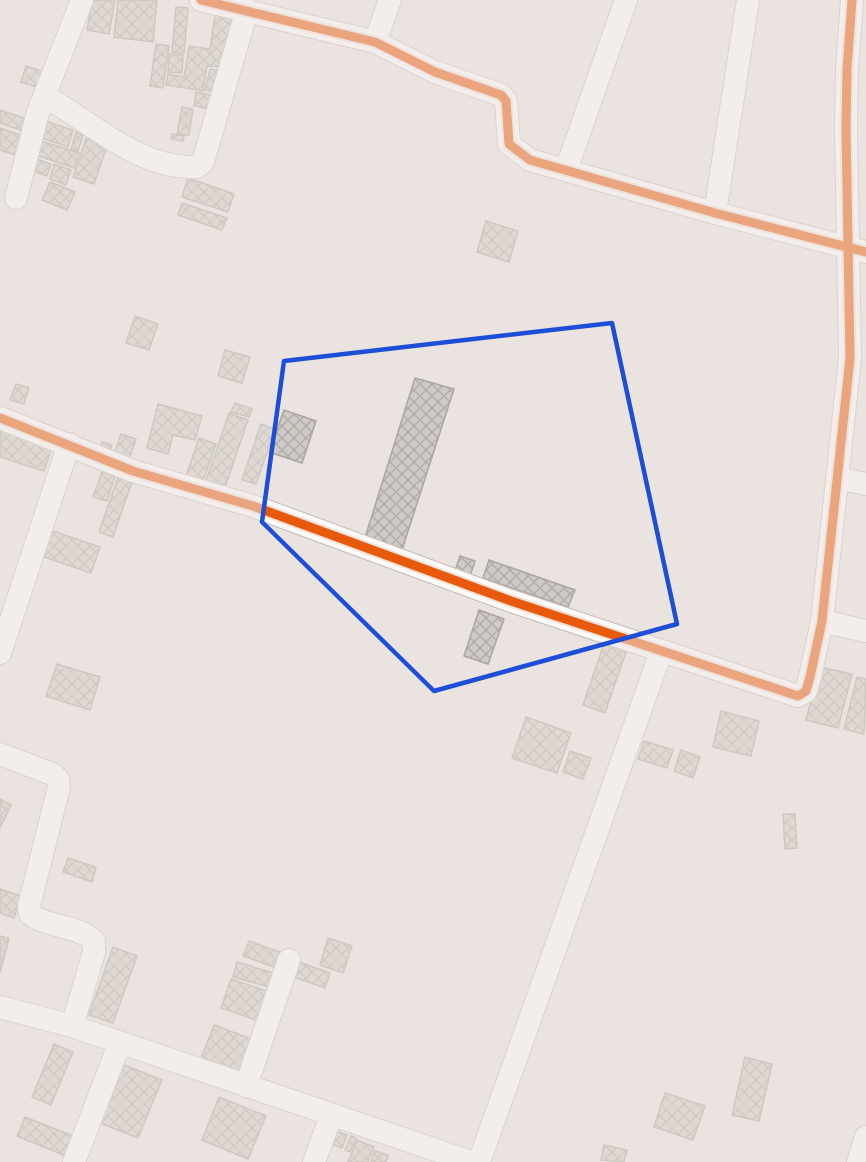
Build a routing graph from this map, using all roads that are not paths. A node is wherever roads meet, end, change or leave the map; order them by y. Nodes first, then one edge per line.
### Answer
1 (82, 0) edge
2 (201, 0) edge
3 (390, 0) edge
4 (626, 0) edge
5 (748, 0) edge
6 (852, 0) edge
7 (260, 8) edge
8 (375, 42) junction
9 (856, 71) edge
10 (44, 96) junction
11 (566, 170) junction
12 (16, 198) dead end
13 (715, 213) junction
14 (857, 250) edge
15 (858, 359) edge
16 (0, 418) edge
17 (69, 444) junction
18 (837, 478) junction
19 (866, 484) edge
20 (822, 621) junction
21 (866, 631) edge
22 (662, 652) junction
23 (0, 653) edge
24 (0, 754) edge
25 (289, 960) dead end
26 (0, 1007) edge
27 (72, 1026) junction
28 (120, 1042) junction
29 (246, 1086) junction
30 (331, 1116) junction
31 (866, 1137) edge
32 (74, 1162) edge
33 (314, 1162) edge
34 (471, 1162) edge
35 (479, 1162) edge
36 (858, 1162) edge

1 - 10 street
2 - 7 street
3 - 8 street
4 - 11 street
5 - 13 street
6 - 9 street
7 - 8 street
7 - 10 street
8 - 11 street
9 - 14 street
10 - 12 street
11 - 13 street
13 - 14 street
14 - 15 street
15 - 18 street
16 - 17 street
17 - 22 street
17 - 23 street
18 - 19 street
18 - 20 street
20 - 21 street
20 - 22 street
22 - 35 street
24 - 27 street
25 - 29 street
26 - 27 street
27 - 28 street
28 - 29 street
28 - 32 street
29 - 30 street
30 - 33 street
30 - 34 street
31 - 36 street

